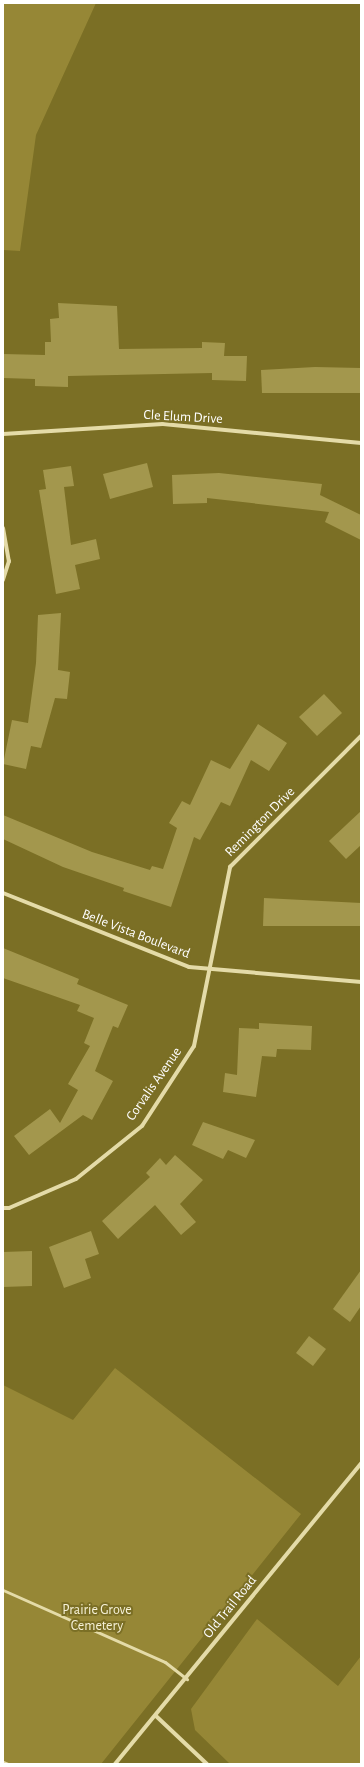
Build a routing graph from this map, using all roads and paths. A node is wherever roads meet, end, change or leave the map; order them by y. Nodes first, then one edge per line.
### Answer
1 (3, 434) edge
2 (361, 443) edge
3 (3, 528) edge
4 (3, 580) edge
5 (361, 736) edge
6 (3, 893) edge
7 (212, 969) junction
8 (361, 982) edge
9 (3, 1208) edge
10 (361, 1463) edge
11 (3, 1590) edge
12 (187, 1678) junction
13 (156, 1716) junction
14 (3, 1762) edge
15 (8, 1764) edge
16 (115, 1764) edge
17 (207, 1764) edge

1 - 2 street, Cle Elum Drive
3 - 4 street
5 - 7 street, Remington Drive
6 - 7 street, Belle Vista Boulevard
7 - 8 street, Belle Vista Boulevard
7 - 9 street, Corvalis Avenue
10 - 12 street, Old Trail Road
11 - 12 lane
12 - 13 street, Old Trail Road
13 - 16 street, Old Trail Road
13 - 17 street
14 - 15 lane

